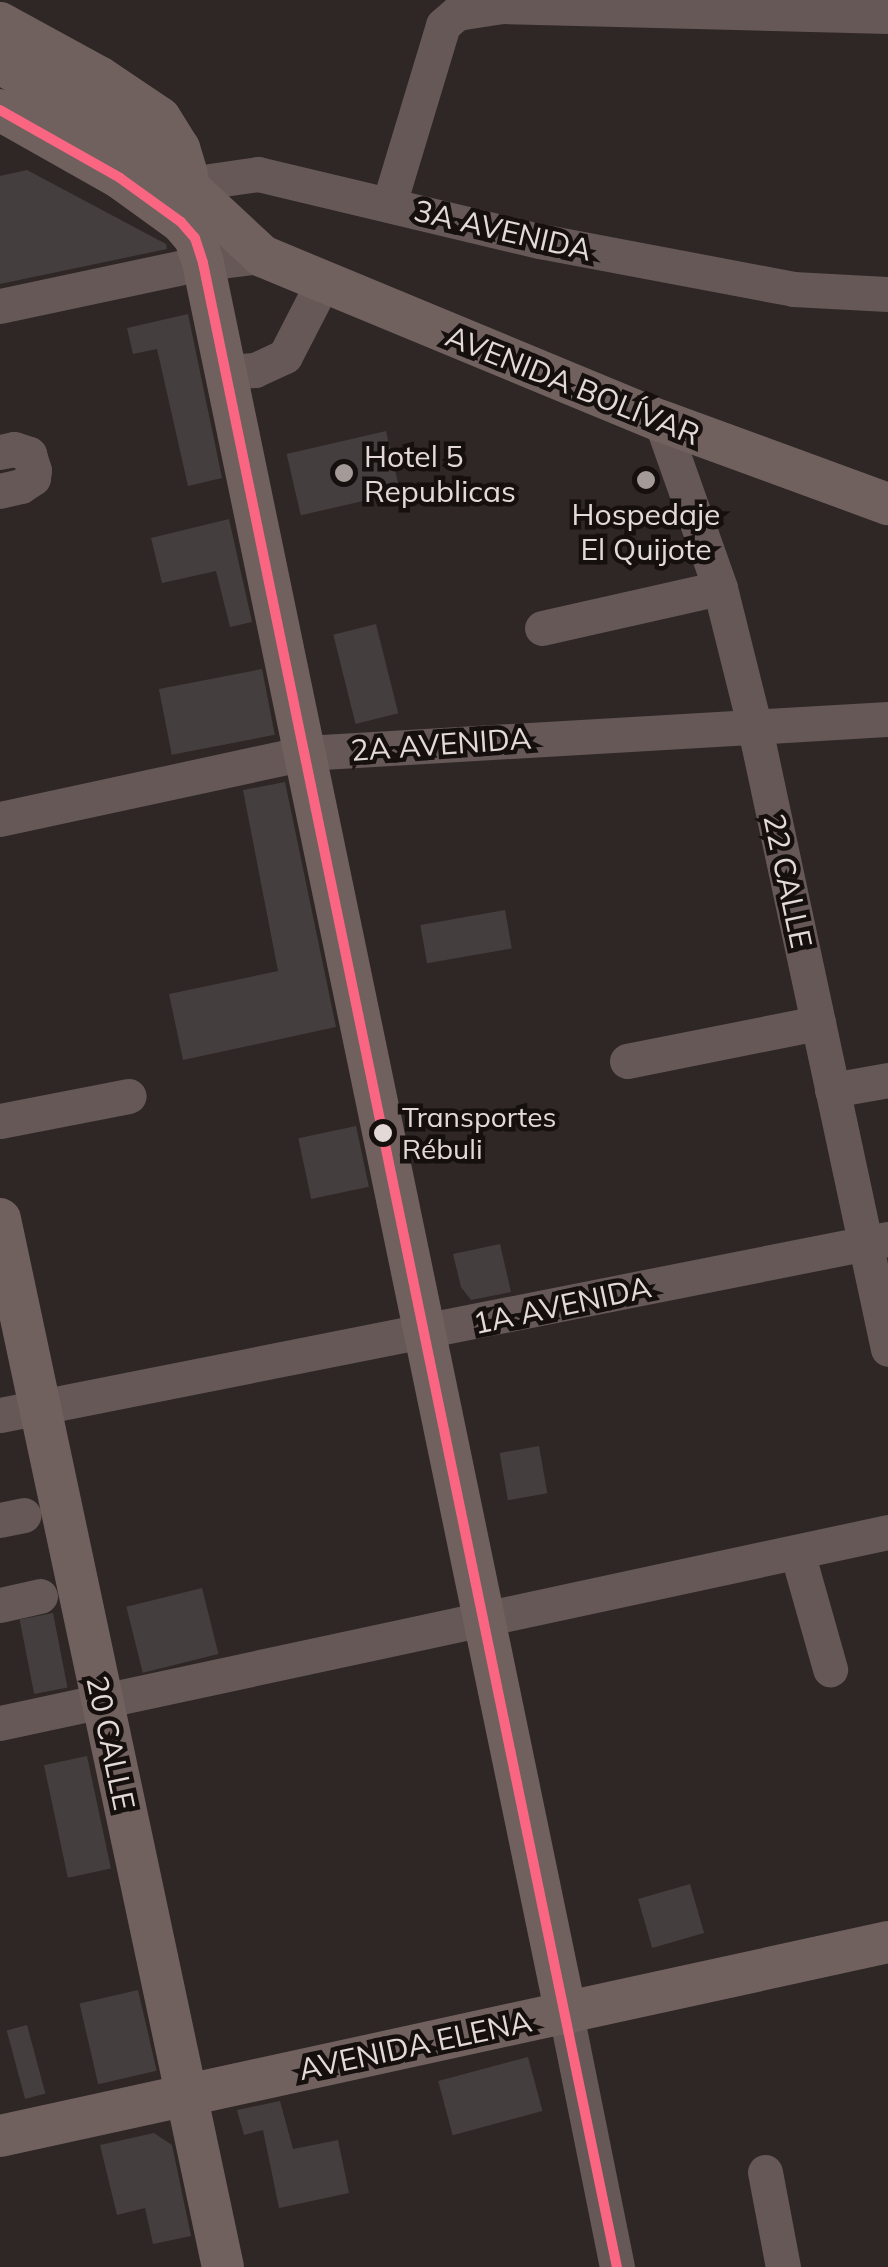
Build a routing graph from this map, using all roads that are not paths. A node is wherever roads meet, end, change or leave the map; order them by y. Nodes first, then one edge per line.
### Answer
1 (502, 3) edge
2 (847, 8) edge
3 (888, 16) edge
4 (0, 22) edge
5 (0, 63) edge
6 (0, 110) edge
7 (120, 178) junction
8 (190, 184) junction
9 (390, 204) junction
10 (262, 256) junction
11 (203, 263) junction
12 (322, 284) junction
13 (888, 294) edge
14 (0, 306) edge
15 (226, 372) junction
16 (660, 421) junction
17 (0, 452) edge
18 (0, 492) edge
19 (888, 504) edge
20 (720, 588) junction
21 (542, 628) dead end
22 (888, 720) edge
23 (754, 724) junction
24 (305, 752) junction
25 (0, 819) edge
26 (818, 1023) junction
27 (628, 1062) dead end
28 (888, 1080) edge
29 (832, 1090) junction
30 (130, 1096) dead end
31 (0, 1121) edge
32 (0, 1220) edge
33 (876, 1241) edge
34 (425, 1333) junction
35 (888, 1349) edge
36 (20, 1411) edge
37 (888, 1532) edge
38 (797, 1552) junction
39 (40, 1596) dead end
40 (0, 1605) edge
41 (484, 1619) junction
42 (830, 1669) dead end
43 (102, 1701) junction
44 (0, 1722) edge
45 (888, 1942) edge
46 (566, 2014) junction
47 (186, 2092) junction
48 (0, 2136) edge
49 (765, 2172) dead end
50 (223, 2267) edge
51 (617, 2267) edge
52 (784, 2267) edge

1 - 2 street
1 - 9 street
2 - 3 street
4 - 8 main road
5 - 8 main road
6 - 7 main road
7 - 8 street, 3A AVENIDA
7 - 11 main road
8 - 9 street, 3A AVENIDA
8 - 10 main road, AVENIDA BOLÍVAR
9 - 13 street, 3A AVENIDA
10 - 11 street
10 - 12 main road, AVENIDA BOLÍVAR
11 - 14 street
11 - 15 main road
12 - 15 street
12 - 16 main road, AVENIDA BOLÍVAR
15 - 24 main road
16 - 19 main road, AVENIDA BOLÍVAR
16 - 20 street, 22 CALLE
17 - 18 street
20 - 21 street
20 - 23 street, 22 CALLE
22 - 23 street, 2A AVENIDA
23 - 24 street, 2A AVENIDA
23 - 26 street, 22 CALLE
24 - 25 street, 2A AVENIDA
24 - 34 main road
26 - 27 street
26 - 29 street, 22 CALLE
28 - 29 street
29 - 33 street, 22 CALLE
30 - 31 street
32 - 36 main road, 20 CALLE
33 - 34 street, 1A AVENIDA
33 - 35 street, 22 CALLE
34 - 36 street, 1A AVENIDA
34 - 41 main road
36 - 43 main road, 20 CALLE
37 - 38 street
38 - 41 street
38 - 42 street
39 - 40 street
41 - 43 street
41 - 46 main road
43 - 44 street
43 - 47 main road, 20 CALLE
45 - 46 main road, AVENIDA ELENA
46 - 47 main road, AVENIDA ELENA
46 - 51 street
47 - 48 main road, AVENIDA ELENA
47 - 50 main road, 20 CALLE
49 - 52 street

